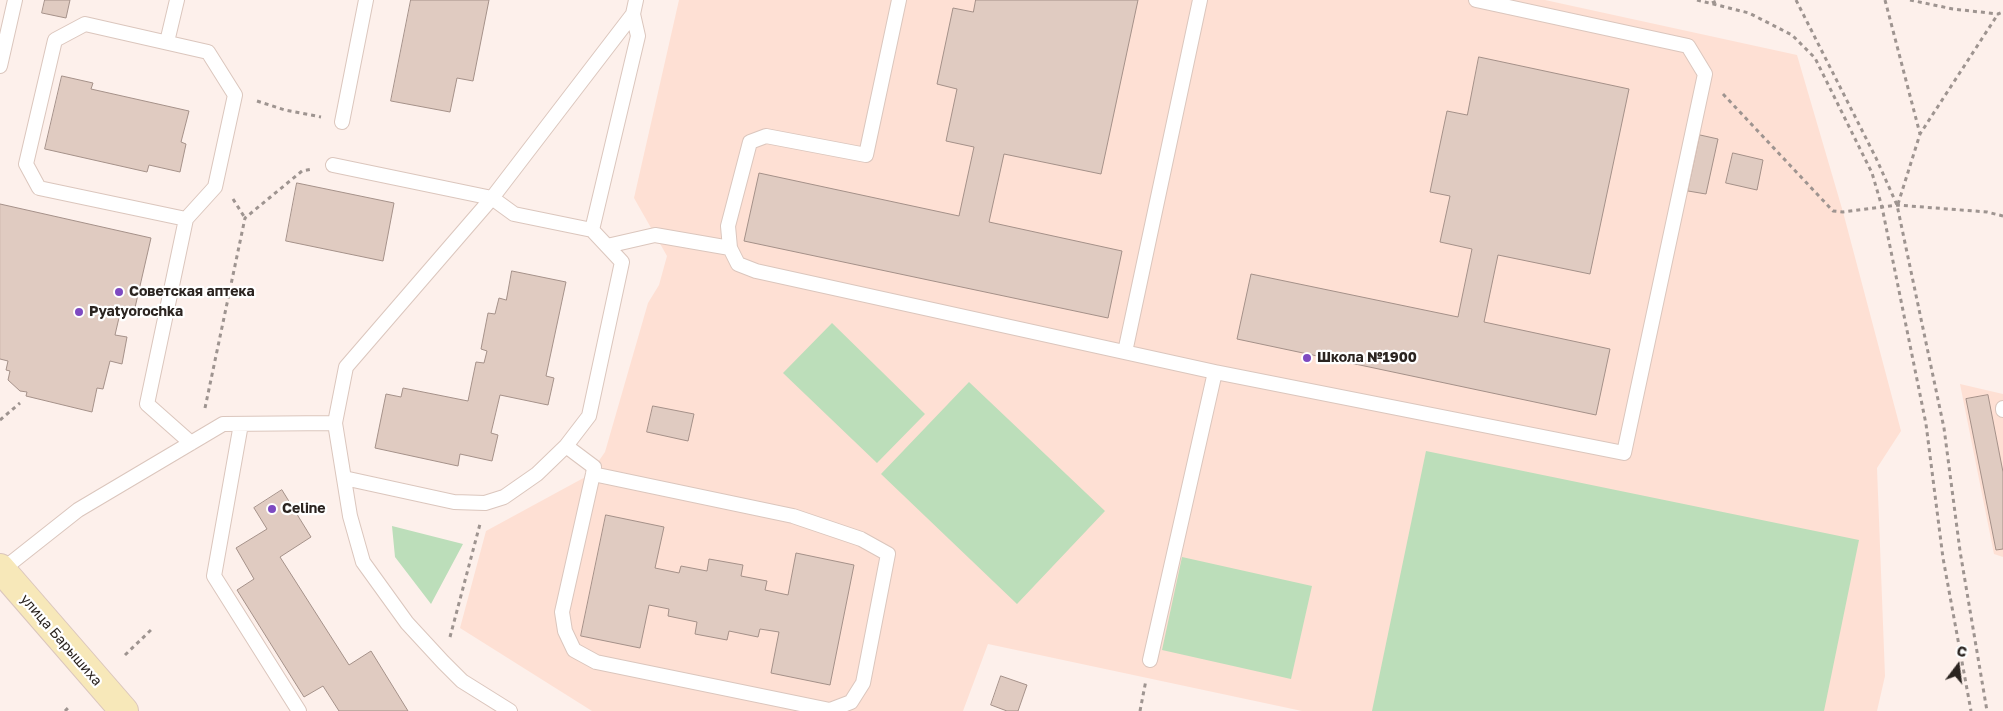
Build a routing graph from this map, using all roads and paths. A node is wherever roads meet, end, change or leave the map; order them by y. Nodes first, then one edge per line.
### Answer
1 (15, 0) edge
2 (177, 0) edge
3 (366, 0) edge
4 (636, 0) edge
5 (899, 0) edge
6 (1200, 0) edge
7 (1476, 0) edge
8 (1697, 0) edge
9 (1719, 0) edge
10 (1796, 0) edge
11 (1885, 0) edge
12 (1910, 0) edge
13 (1711, 4) junction
14 (2003, 12) edge
15 (633, 14) junction
16 (1998, 14) junction
17 (167, 42) junction
18 (0, 66) edge
19 (1705, 74) junction
20 (254, 100) dead end
21 (285, 110) dead end
22 (342, 122) dead end
23 (1920, 134) junction
24 (333, 165) joint
25 (232, 197) dead end
26 (492, 198) junction
27 (1897, 205) junction
28 (1882, 207) junction
29 (2003, 216) edge
30 (245, 218) junction
31 (186, 219) junction
32 (592, 230) junction
33 (607, 246) junction
34 (730, 248) junction
35 (1124, 352) junction
36 (1215, 372) junction
37 (20, 403) dead end
38 (0, 420) edge
39 (335, 423) junction
40 (241, 424) junction
41 (215, 428) junction
42 (191, 443) junction
43 (566, 446) junction
44 (592, 474) junction
45 (344, 478) junction
46 (485, 503) junction
47 (1, 569) edge
48 (154, 628) dead end
49 (125, 655) dead end
50 (1150, 660) dead end
51 (444, 662) junction
52 (1146, 682) dead end
53 (70, 706) dead end
54 (65, 711) edge
55 (124, 711) edge
56 (299, 711) edge
57 (510, 711) edge
58 (1140, 711) edge
59 (1972, 711) edge
60 (1987, 711) edge

1 - 18 lane
2 - 17 lane
3 - 22 lane
4 - 15 lane
5 - 34 lane
6 - 35 lane
7 - 19 lane
8 - 13 path
9 - 13 path
10 - 27 path
11 - 23 path
12 - 16 path
13 - 28 path
14 - 16 path
15 - 26 lane
15 - 32 lane
16 - 23 path
17 - 31 lane
17 - 31 lane
19 - 28 path
19 - 36 lane
20 - 21 path
23 - 27 path
24 - 26 lane
24 - 30 path
25 - 30 path
26 - 32 lane
26 - 39 lane
27 - 28 path
27 - 29 path
27 - 60 path
28 - 59 path
30 - 41 path
31 - 42 lane
32 - 33 lane
33 - 34 lane
33 - 43 lane
34 - 35 lane
35 - 36 lane
36 - 50 lane
37 - 38 path
39 - 40 lane
39 - 45 lane
40 - 41 lane
40 - 56 lane
41 - 42 lane
42 - 47 lane
43 - 44 lane
43 - 46 lane
44 - 44 lane
45 - 46 lane
45 - 51 lane
46 - 51 path
47 - 55 main road, улица Барышиха
48 - 49 path
51 - 57 lane
52 - 58 path
53 - 54 path

